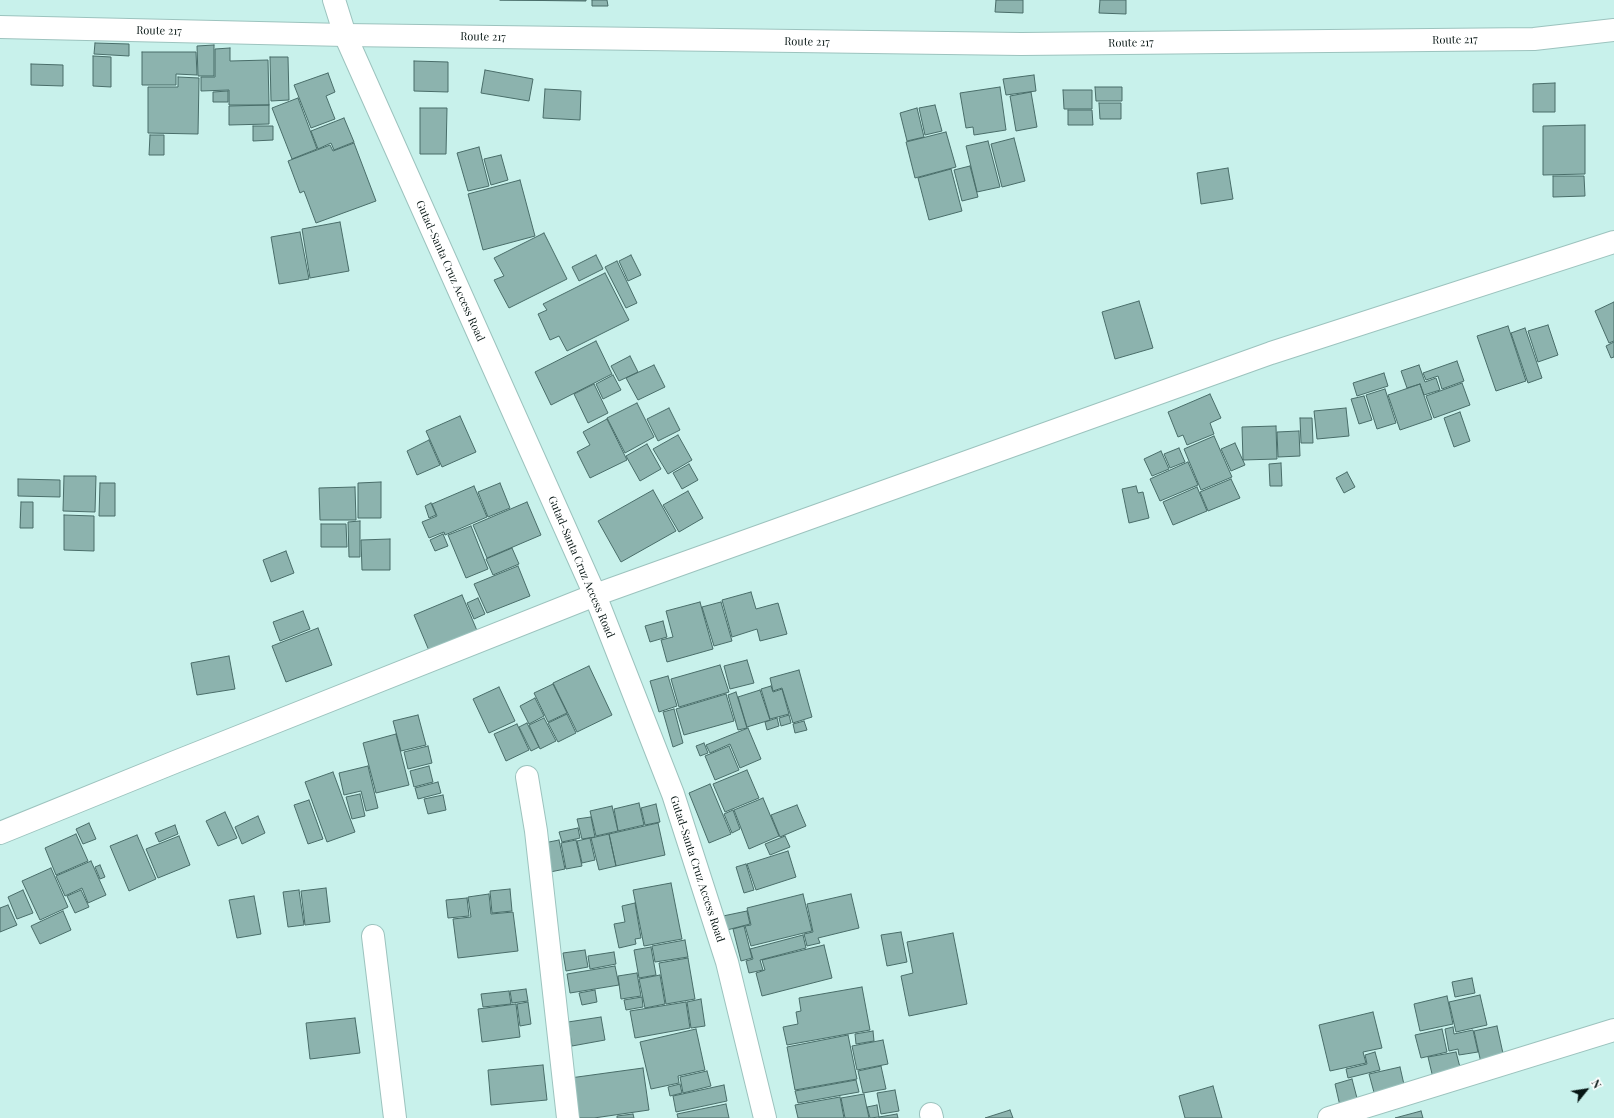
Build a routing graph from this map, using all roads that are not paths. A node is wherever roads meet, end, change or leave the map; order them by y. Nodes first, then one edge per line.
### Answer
1 (334, 0) edge
2 (0, 27) edge
3 (1614, 30) edge
4 (345, 35) junction
5 (1614, 242) edge
6 (595, 595) junction
7 (527, 778) dead end
8 (0, 833) edge
9 (373, 936) dead end
10 (1614, 1030) edge
11 (395, 1118) edge
12 (568, 1118) edge
13 (765, 1118) edge
14 (1329, 1118) edge

1 - 4 main road, Gutad-Santa Cruz Access Road
2 - 4 main road, Route 217
3 - 4 main road, Route 217
4 - 6 main road, Gutad-Santa Cruz Access Road
5 - 6 main road
6 - 8 main road
6 - 13 main road, Gutad-Santa Cruz Access Road
7 - 12 main road
9 - 11 main road
10 - 14 main road

